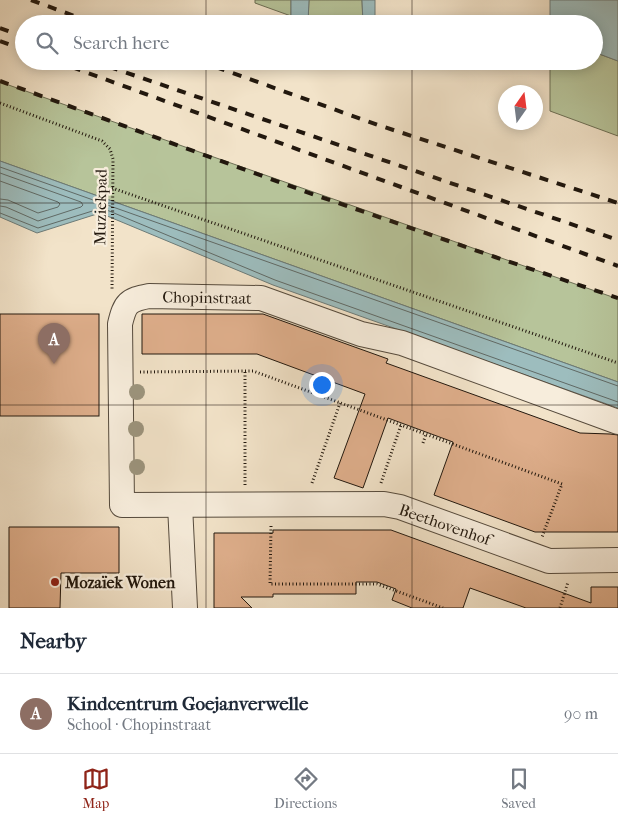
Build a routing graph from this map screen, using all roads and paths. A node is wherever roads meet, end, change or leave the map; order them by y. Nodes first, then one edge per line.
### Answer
1 (0, 104) edge
2 (112, 188) junction
3 (120, 324) junction
4 (618, 363) edge
5 (245, 371) junction
6 (121, 372) junction
7 (340, 403) junction
8 (618, 422) edge
9 (401, 425) junction
10 (426, 434) junction
11 (423, 442) dead end
12 (373, 504) junction
13 (271, 505) junction
14 (304, 505) junction
15 (180, 506) junction
16 (245, 506) junction
17 (535, 556) junction
18 (618, 560) edge
19 (185, 608) edge
20 (443, 608) edge

1 - 2 path, Muziekpad
2 - 3 path, Muziekpad
2 - 4 path
3 - 6 street, Chopinstraat
3 - 8 street, Chopinstraat
5 - 6 path
5 - 7 path
5 - 16 path
6 - 15 street, Chopinstraat
7 - 9 path
7 - 14 path
9 - 10 path
9 - 12 path
10 - 11 path
10 - 17 path
12 - 14 street, Beethovenhof
12 - 17 street, Beethovenhof
13 - 14 street, Beethovenhof
13 - 16 street, Beethovenhof
13 - 20 path
15 - 16 street, Beethovenhof
15 - 19 street
17 - 18 street, Beethovenhof

